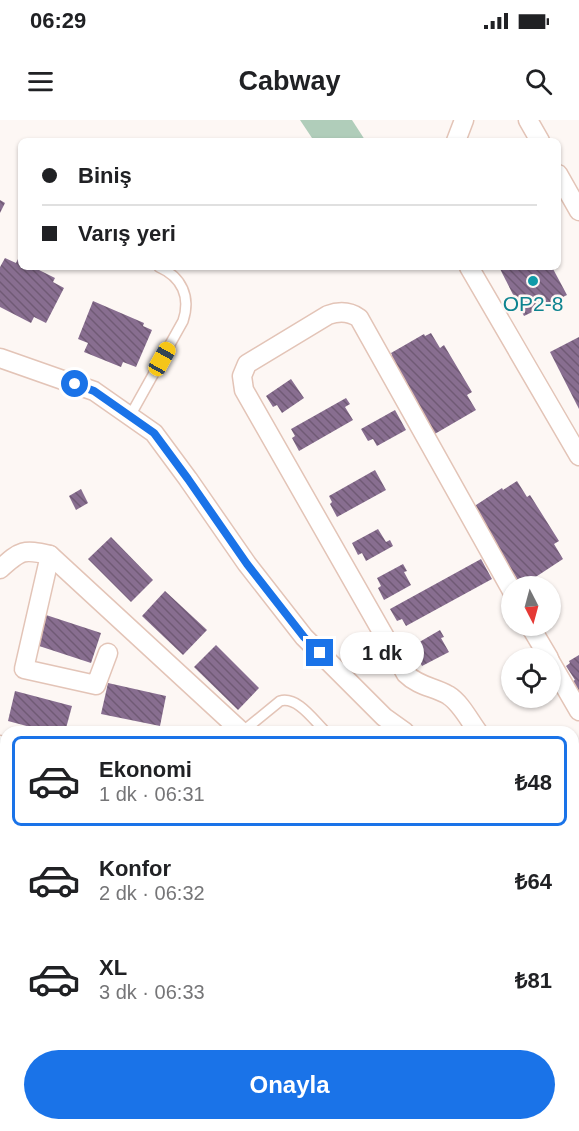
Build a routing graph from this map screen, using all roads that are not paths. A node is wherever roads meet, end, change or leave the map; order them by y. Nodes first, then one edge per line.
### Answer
1 (464, 120) edge
2 (528, 120) edge
3 (457, 138) edge
4 (538, 138) edge
5 (561, 179) edge
6 (579, 211) edge
7 (164, 270) edge
8 (472, 270) edge
9 (0, 358) edge
10 (130, 416) junction
11 (579, 456) edge
12 (50, 555) junction
13 (0, 569) edge
14 (504, 576) edge
15 (108, 653) dead end
16 (561, 679) edge
17 (579, 711) edge
18 (235, 726) edge
19 (249, 726) edge
20 (320, 726) edge
21 (397, 726) edge
22 (474, 726) edge

1 - 3 street
2 - 4 street
5 - 6 street
7 - 10 lane
8 - 11 street
9 - 10 street
10 - 21 street
12 - 13 street
12 - 15 street
12 - 18 street
14 - 22 street
16 - 17 street
19 - 20 lane

